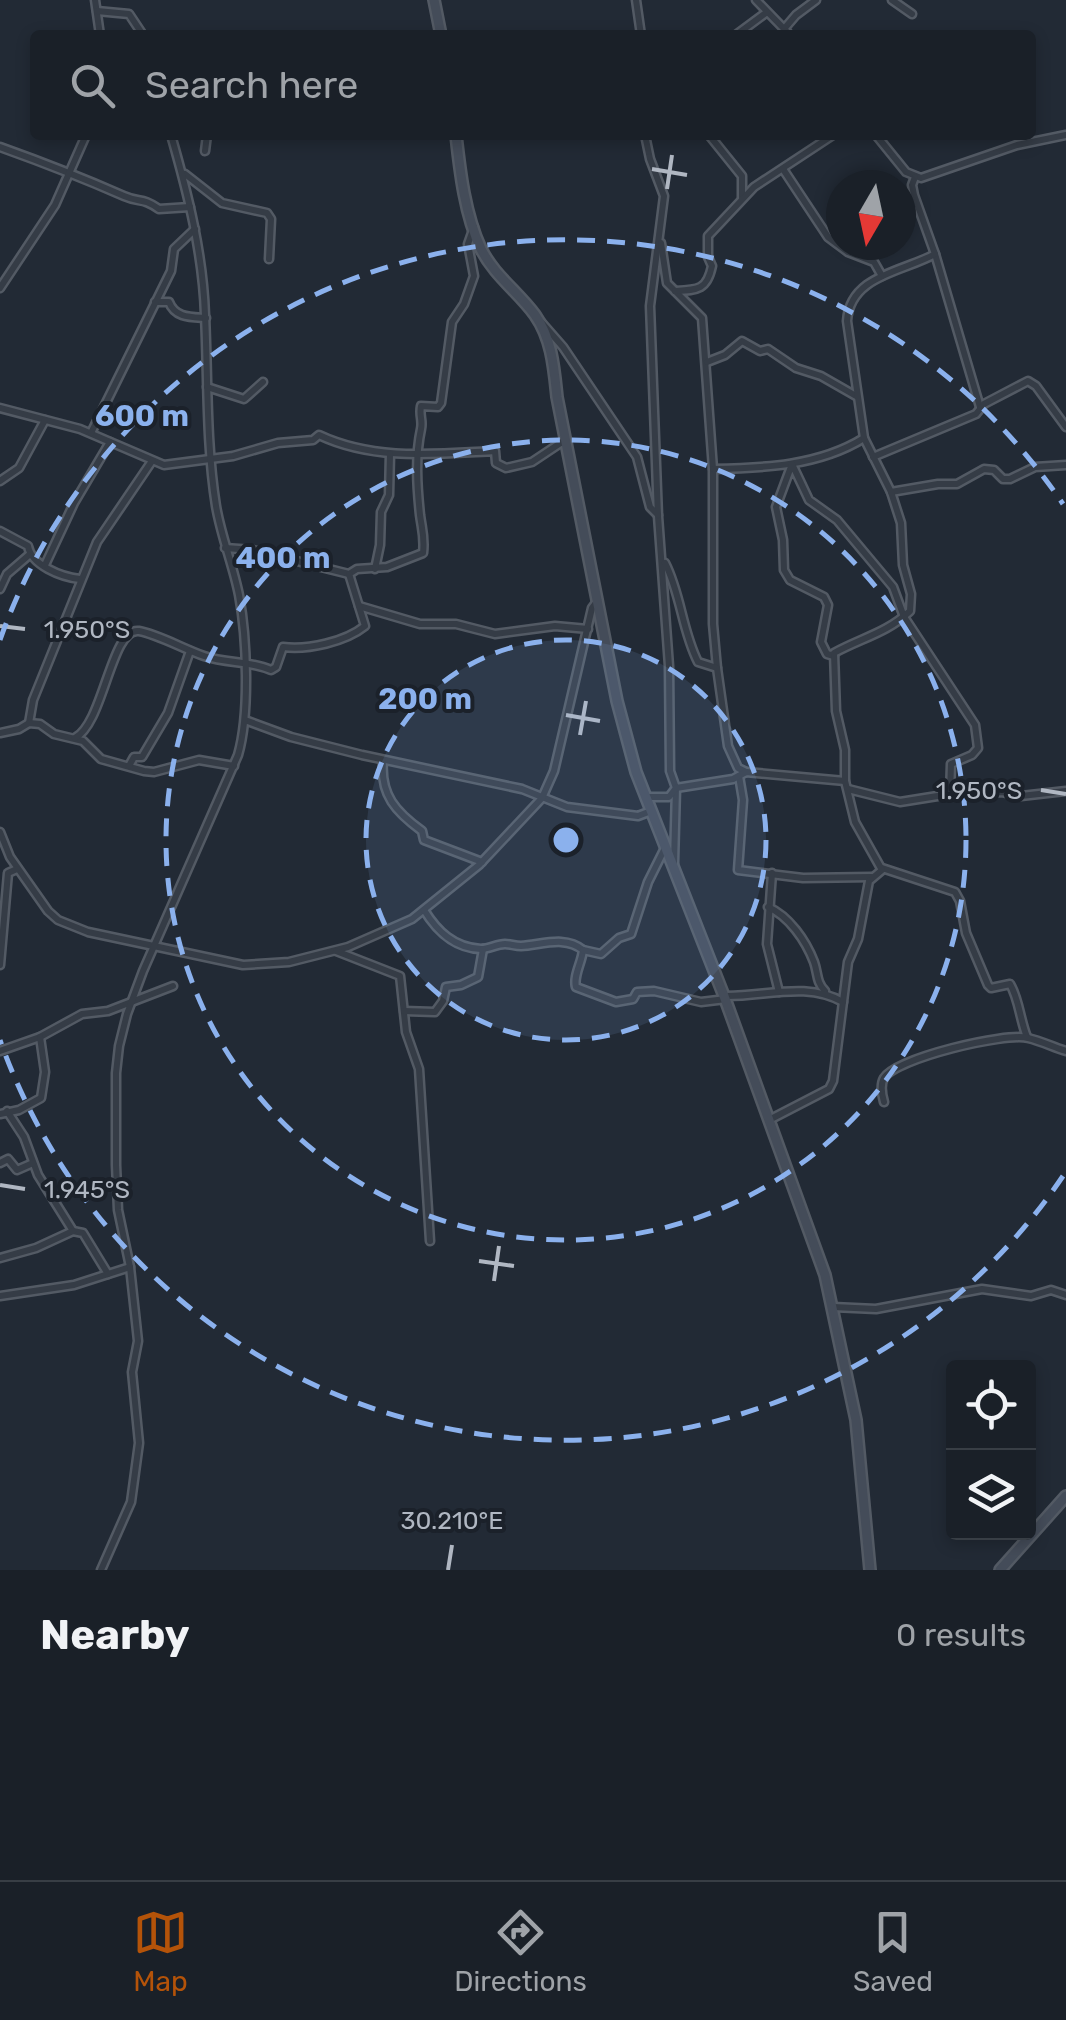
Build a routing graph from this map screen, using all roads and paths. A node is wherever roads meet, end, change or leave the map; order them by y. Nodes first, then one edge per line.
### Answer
1 (96, 0) edge
2 (434, 0) edge
3 (636, 0) edge
4 (756, 0) edge
5 (816, 0) edge
6 (892, 0) edge
7 (97, 11) junction
8 (767, 12) junction
9 (912, 14) dead end
10 (99, 30) edge
11 (140, 30) edge
12 (441, 30) edge
13 (640, 30) edge
14 (743, 30) edge
15 (785, 30) edge
16 (788, 30) edge
17 (1066, 135) edge
18 (84, 140) edge
19 (174, 140) edge
20 (206, 140) edge
21 (457, 140) edge
22 (646, 140) edge
23 (713, 140) edge
24 (826, 140) edge
25 (880, 140) edge
26 (0, 147) edge
27 (205, 150) dead end
28 (783, 170) junction
29 (905, 170) edge
30 (71, 174) junction
31 (184, 174) junction
32 (916, 177) edge
33 (742, 199) junction
34 (916, 201) edge
35 (190, 206) junction
36 (474, 226) junction
37 (194, 228) junction
38 (660, 237) junction
39 (935, 254) junction
40 (269, 259) dead end
41 (882, 276) junction
42 (0, 288) edge
43 (675, 290) junction
44 (155, 302) junction
45 (206, 318) junction
46 (536, 318) junction
47 (707, 362) junction
48 (263, 382) dead end
49 (206, 387) junction
50 (856, 396) junction
51 (980, 407) junction
52 (0, 408) edge
53 (45, 420) junction
54 (1066, 427) edge
55 (91, 433) junction
56 (864, 438) junction
57 (566, 439) junction
58 (110, 442) junction
59 (416, 452) junction
60 (390, 454) junction
61 (873, 457) junction
62 (211, 458) junction
63 (152, 461) junction
64 (792, 464) junction
65 (1066, 466) edge
66 (713, 469) junction
67 (0, 481) edge
68 (892, 492) junction
69 (658, 516) junction
70 (0, 532) edge
71 (225, 548) junction
72 (29, 555) junction
73 (662, 558) junction
74 (45, 565) junction
75 (375, 569) junction
76 (349, 574) junction
77 (80, 579) junction
78 (0, 589) edge
79 (599, 599) junction
80 (359, 606) junction
81 (904, 616) junction
82 (588, 630) junction
83 (190, 651) junction
84 (834, 656) junction
85 (243, 662) junction
86 (717, 668) junction
87 (245, 720) junction
88 (29, 723) junction
89 (0, 732) edge
90 (76, 738) junction
91 (383, 761) junction
92 (130, 766) junction
93 (234, 766) junction
94 (743, 774) junction
95 (847, 785) junction
96 (676, 788) junction
97 (1066, 791) edge
98 (950, 794) junction
99 (646, 797) junction
100 (542, 798) junction
101 (651, 811) junction
102 (0, 832) edge
103 (665, 848) junction
104 (482, 862) junction
105 (17, 868) junction
106 (882, 868) junction
107 (674, 869) junction
108 (772, 873) junction
109 (876, 876) junction
110 (768, 907) junction
111 (424, 910) junction
112 (154, 947) junction
113 (483, 949) junction
114 (335, 950) junction
115 (582, 950) junction
116 (0, 965) edge
117 (173, 986) dead end
118 (779, 992) junction
119 (826, 992) junction
120 (725, 998) junction
121 (131, 1001) junction
122 (844, 1002) junction
123 (404, 1011) junction
124 (40, 1037) junction
125 (1027, 1037) junction
126 (0, 1051) edge
127 (1066, 1051) edge
128 (884, 1102) dead end
129 (4, 1112) edge
130 (768, 1121) junction
131 (33, 1162) junction
132 (0, 1164) edge
133 (73, 1232) junction
134 (430, 1241) dead end
135 (0, 1258) edge
136 (130, 1267) junction
137 (108, 1274) junction
138 (1066, 1295) edge
139 (0, 1296) edge
140 (832, 1307) junction
141 (1066, 1496) edge
142 (101, 1570) edge
143 (870, 1570) edge
144 (1000, 1570) edge

1 - 7 street
2 - 12 street
3 - 13 street
4 - 8 street
5 - 16 street
6 - 9 street
7 - 10 street
7 - 11 street
8 - 14 street
8 - 15 street
17 - 32 street
18 - 30 street
19 - 31 street
20 - 27 street
21 - 36 street
22 - 38 street
23 - 33 street
24 - 28 street
25 - 29 street
26 - 30 street
28 - 33 street
28 - 41 street
30 - 35 street
30 - 42 street
31 - 35 street
31 - 40 street
33 - 43 street
34 - 39 street
35 - 37 street
36 - 46 street
36 - 59 street
37 - 44 street
37 - 45 street
38 - 43 street
38 - 69 street
39 - 41 street
39 - 51 street
41 - 50 street
43 - 47 street
44 - 45 street
44 - 55 street
45 - 49 street
46 - 57 street
46 - 69 street
47 - 50 street
47 - 66 street
48 - 49 street
49 - 62 street
50 - 56 street
51 - 54 street
51 - 61 street
52 - 53 street
53 - 55 street
53 - 67 street
55 - 58 street
56 - 61 street
56 - 64 street
57 - 59 street
57 - 79 street
58 - 63 street
58 - 74 street
59 - 60 street
59 - 75 street
60 - 62 street
60 - 75 street
61 - 68 street
62 - 63 street
62 - 71 street
63 - 77 street
64 - 66 street
64 - 81 street
64 - 84 street
65 - 68 street
66 - 86 street
68 - 81 street
69 - 73 street
70 - 72 street
71 - 76 street
71 - 85 street
72 - 74 street
72 - 78 street
73 - 86 street
73 - 96 street
74 - 77 street
75 - 76 street
76 - 80 street
77 - 88 street
79 - 82 street
79 - 99 street
80 - 82 street
80 - 85 street
81 - 84 street
81 - 98 street
82 - 100 street
83 - 85 street
83 - 90 street
83 - 92 street
84 - 95 street
85 - 87 street
86 - 94 street
87 - 91 street
87 - 93 street
88 - 89 street
88 - 90 street
90 - 92 street
91 - 100 street
91 - 104 street
92 - 93 street
93 - 112 street
94 - 95 street
94 - 96 street
94 - 108 street
95 - 98 street
95 - 106 street
96 - 99 street
96 - 107 street
97 - 98 street
99 - 101 street
100 - 101 street
100 - 104 street
101 - 103 street
102 - 105 street
103 - 107 street
103 - 115 street
104 - 111 street
105 - 112 street
105 - 116 street
106 - 109 street
106 - 125 street
107 - 120 street
108 - 109 street
108 - 110 street
109 - 122 street
110 - 118 street
110 - 119 street
111 - 113 street
111 - 114 street
112 - 114 street
112 - 121 street
113 - 115 street
113 - 123 street
114 - 123 street
115 - 120 street
117 - 121 street
118 - 119 street
118 - 120 street
119 - 122 street
120 - 130 street
121 - 124 street
121 - 136 street
122 - 130 street
123 - 134 street
124 - 126 street
124 - 129 street
125 - 127 street
125 - 128 street
129 - 131 street
130 - 140 street
131 - 132 street
131 - 133 street
133 - 135 street
133 - 137 street
136 - 137 street
136 - 142 street
137 - 139 street
138 - 140 street
140 - 143 street
141 - 144 street

